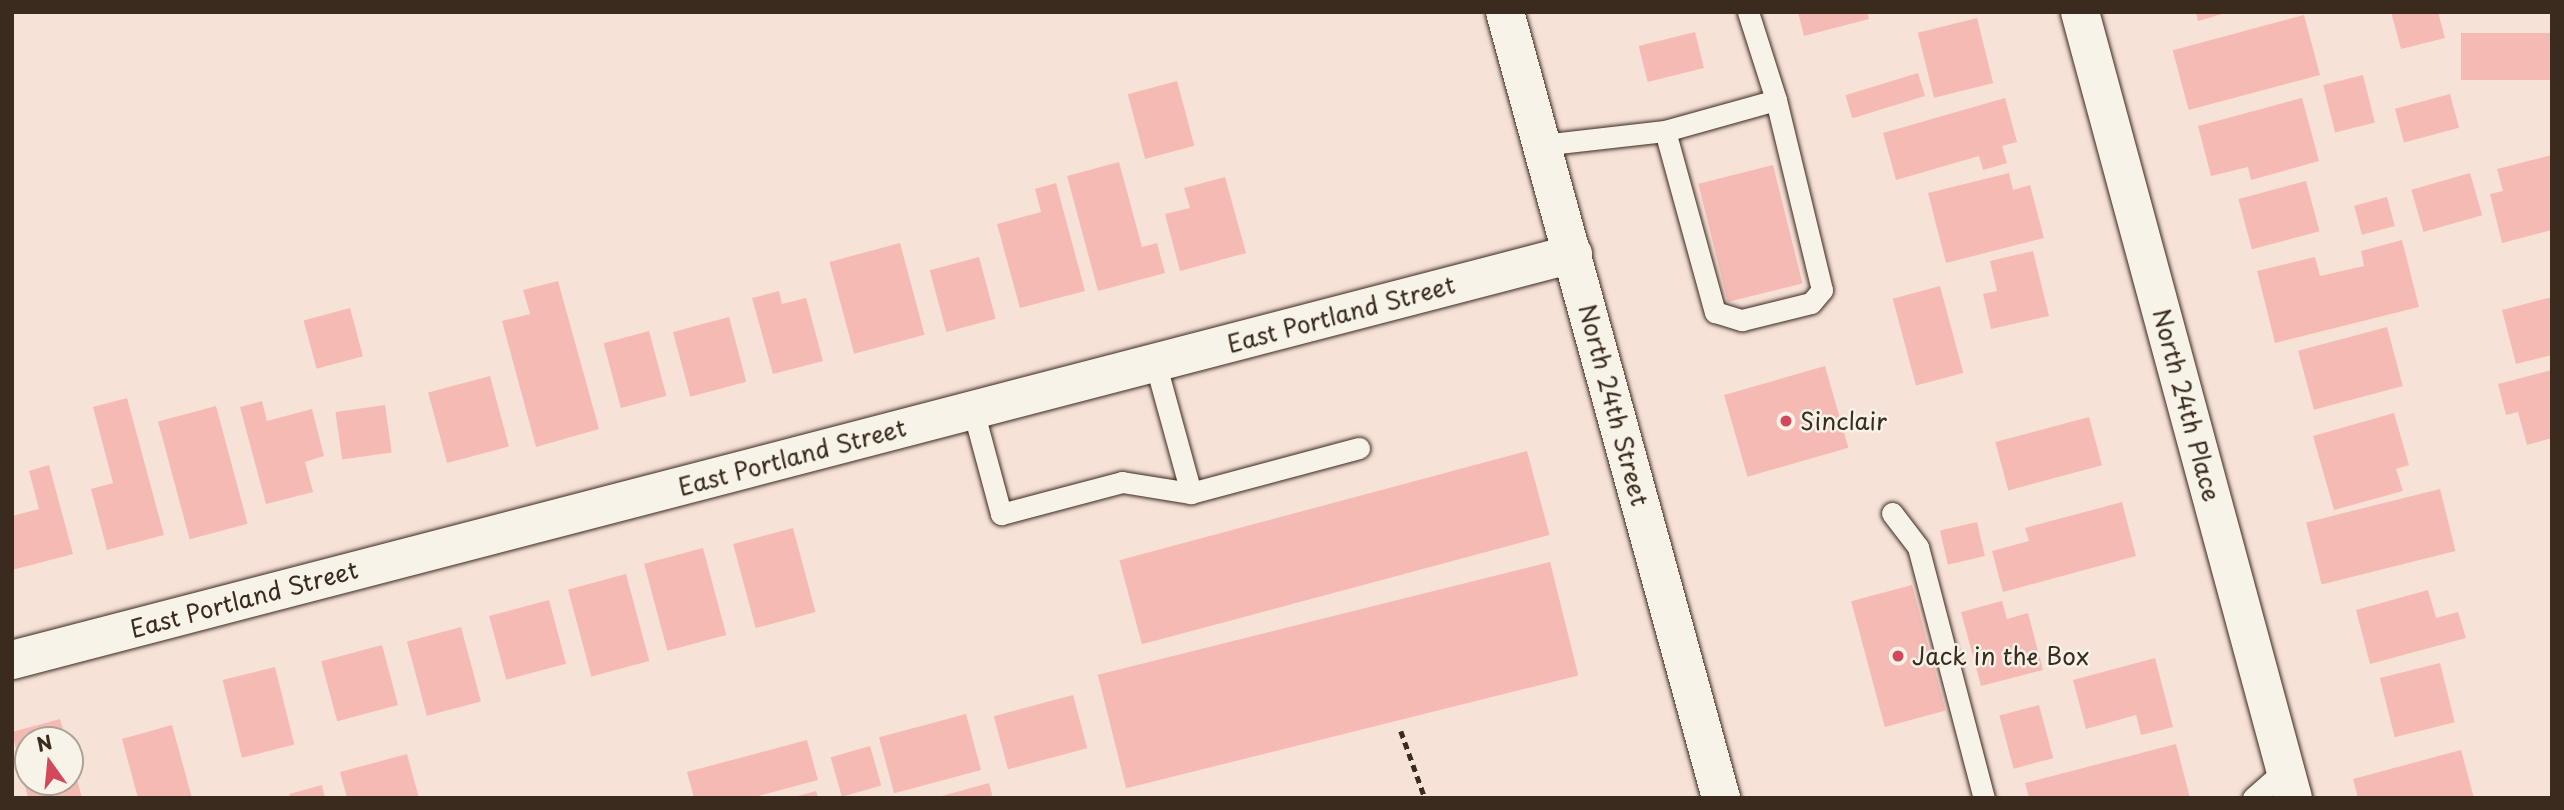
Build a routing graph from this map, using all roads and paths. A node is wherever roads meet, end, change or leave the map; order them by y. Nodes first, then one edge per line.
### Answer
1 (1505, 12) edge
2 (1748, 12) edge
3 (2080, 12) edge
4 (1776, 100) junction
5 (1665, 131) junction
6 (1542, 145) junction
7 (1573, 254) junction
8 (1155, 362) junction
9 (973, 410) junction
10 (1359, 448) dead end
11 (1191, 493) junction
12 (1892, 513) dead end
13 (12, 660) edge
14 (1401, 731) dead end
15 (2290, 783) edge
16 (1425, 798) edge
17 (1721, 798) edge
18 (1984, 798) edge
19 (2253, 798) edge

1 - 6 street, North 24th Street
2 - 4 lane
3 - 15 street, North 24th Place
4 - 5 lane
4 - 5 lane
5 - 6 lane
6 - 7 street, North 24th Street
7 - 8 street, East Portland Street
7 - 17 street, North 24th Street
8 - 9 street, East Portland Street
8 - 11 lane
9 - 11 lane
9 - 13 street, East Portland Street
10 - 11 lane
12 - 18 lane
14 - 16 path
15 - 19 lane

